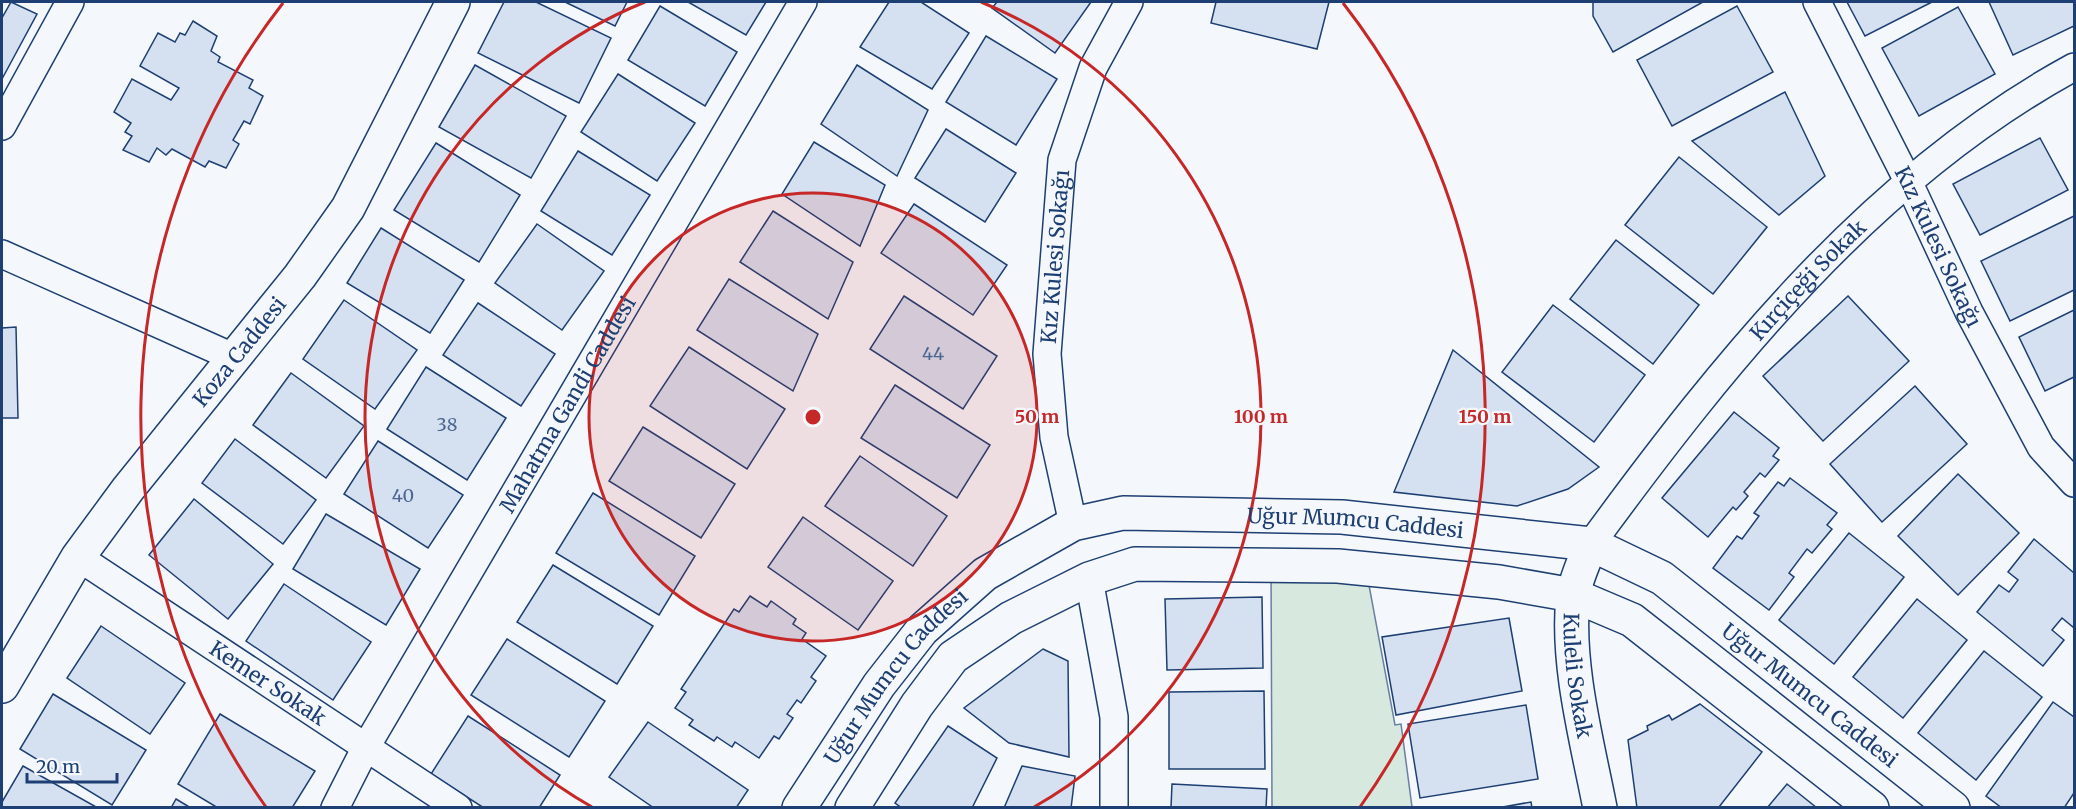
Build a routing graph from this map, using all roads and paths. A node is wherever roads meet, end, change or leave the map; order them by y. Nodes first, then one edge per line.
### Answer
1 (70, 2) edge
2 (453, 2) edge
3 (803, 2) edge
4 (1129, 2) edge
5 (1817, 2) edge
6 (2074, 67) edge
7 (2, 126) edge
8 (1908, 181) junction
9 (2, 254) edge
10 (235, 358) junction
11 (2074, 483) edge
12 (1073, 524) junction
13 (1591, 544) junction
14 (78, 557) junction
15 (1089, 579) junction
16 (1573, 595) junction
17 (2, 686) edge
18 (366, 747) junction
19 (335, 807) edge
20 (458, 807) edge
21 (799, 807) edge
22 (852, 807) edge
23 (1114, 807) edge
24 (1600, 807) edge
25 (1872, 807) edge
26 (1953, 807) edge

1 - 7 street
2 - 10 main road, Koza Caddesi
3 - 18 street, Mahatma Gandi Caddesi
4 - 12 street, Kız Kulesi Sokağı
5 - 8 street, Kız Kulesi Sokağı
6 - 8 street, Kırçiçeği Sokak
8 - 11 street, Kız Kulesi Sokağı
8 - 13 street, Kırçiçeği Sokak
9 - 10 street
10 - 14 main road, Koza Caddesi
12 - 13 main road, Uğur Mumcu Caddesi
12 - 21 main road, Uğur Mumcu Caddesi
13 - 16 main road, Kuleli Sokak
13 - 26 main road, Uğur Mumcu Caddesi
14 - 17 main road, Koza Caddesi
14 - 18 street, Kemer Sokak
15 - 16 main road, Uğur Mumcu Caddesi
15 - 22 main road, Uğur Mumcu Caddesi
15 - 23 street
16 - 24 main road, Kuleli Sokak
16 - 25 main road, Uğur Mumcu Caddesi
18 - 19 street, Mahatma Gandi Caddesi
18 - 20 street, Kemer Sokak

